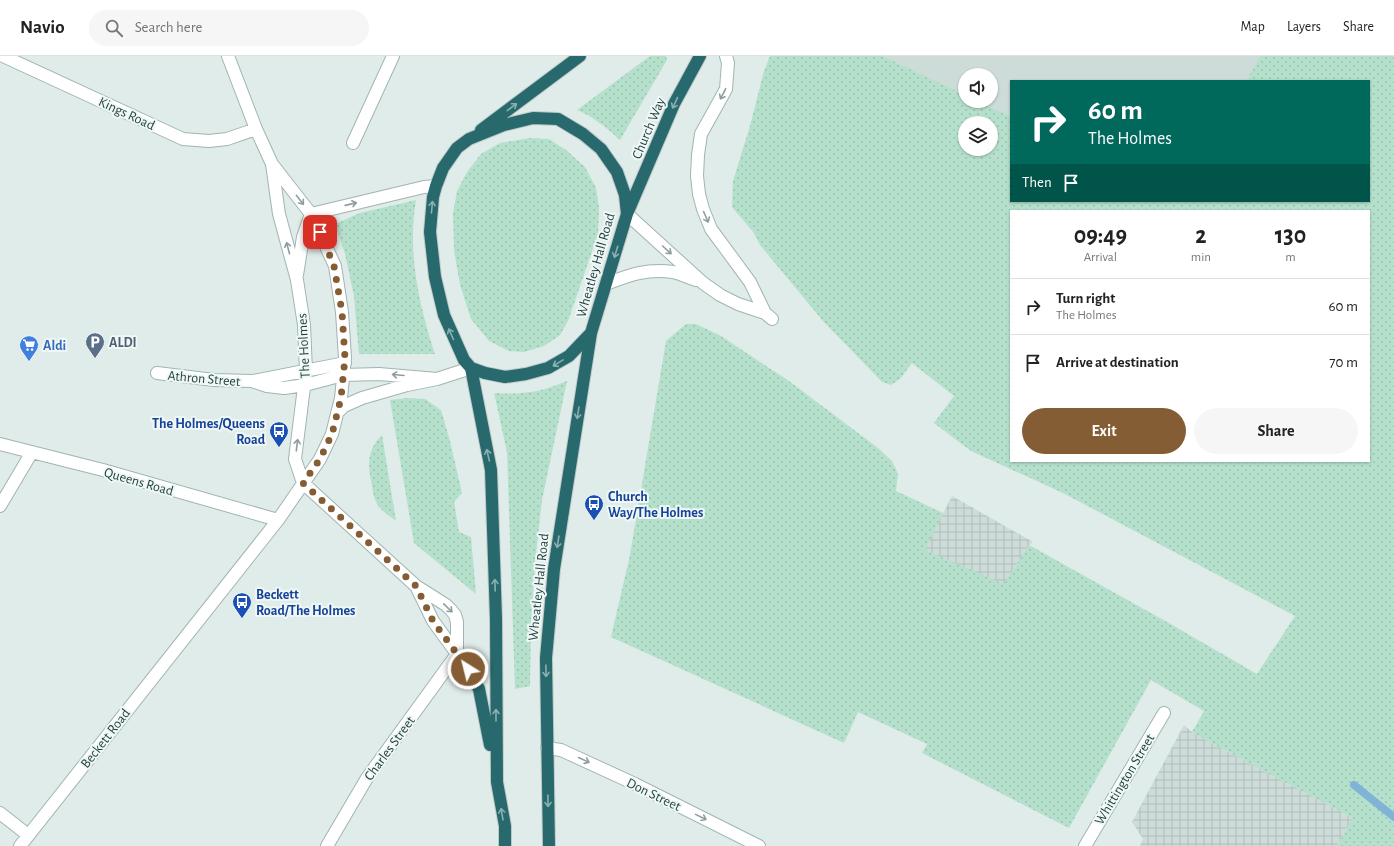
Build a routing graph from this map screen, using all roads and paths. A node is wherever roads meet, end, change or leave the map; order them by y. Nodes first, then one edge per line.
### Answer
1 (3, 56) edge
2 (228, 56) edge
3 (393, 56) edge
4 (580, 56) edge
5 (700, 56) edge
6 (726, 56) edge
7 (256, 129) junction
8 (469, 139) junction
9 (353, 143) dead end
10 (272, 164) junction
11 (436, 186) junction
12 (311, 214) junction
13 (627, 214) junction
14 (296, 280) junction
15 (703, 283) junction
16 (606, 284) junction
17 (591, 334) junction
18 (471, 368) junction
19 (344, 369) junction
20 (306, 371) junction
21 (157, 373) dead end
22 (437, 380) junction
23 (252, 381) junction
24 (305, 385) junction
25 (337, 413) junction
26 (0, 444) edge
27 (32, 452) junction
28 (303, 483) junction
29 (0, 506) edge
30 (278, 520) junction
31 (416, 586) junction
32 (191, 630) joint
33 (457, 654) junction
34 (468, 669) joint
35 (1164, 713) dead end
36 (547, 748) junction
37 (497, 782) junction
38 (0, 813) edge
39 (28, 835) junction
40 (20, 846) edge
41 (327, 846) edge
42 (505, 846) edge
43 (549, 846) edge
44 (759, 846) edge
45 (1085, 846) edge

1 - 7 street, Kings Road
2 - 7 street, The Holmes
3 - 9 street
8 -> 4 highway
5 -> 13 highway, Church Way
6 -> 15 street
7 - 10 street, The Holmes
8 - 11 highway, Wheatley Hall Road
8 - 13 highway, Wheatley Hall Road
10 -> 12 street, The Holmes
14 -> 10 street, The Holmes
12 -> 11 street
18 -> 11 highway, Wheatley Hall Road
12 - 14 street, The Holmes
12 - 19 street, The Holmes
13 -> 15 street
13 -> 16 highway, Wheatley Hall Road
14 - 20 street, The Holmes
15 - 16 street
16 - 17 highway, Wheatley Hall Road
17 -> 18 highway, Wheatley Hall Road
17 -> 36 highway, Wheatley Hall Road
18 - 22 street
37 -> 18 highway, Wheatley Hall Road
19 - 20 street, Athron Street
22 -> 19 street, Athron Street
19 - 24 street, Athron Street
19 - 25 street, The Holmes
20 - 23 street, Athron Street
20 - 24 street, The Holmes
21 - 23 street, Athron Street
22 - 25 street
23 - 24 street, Athron Street
28 -> 24 street, The Holmes
25 - 28 street, The Holmes
26 - 27 street, Queens Road
27 - 29 street
27 - 30 street, Queens Road
28 - 30 street, The Holmes
28 - 31 street
30 - 32 street, The Holmes
31 - 33 street
31 -> 33 street
32 - 39 street, Beckett Road
33 - 34 street
33 - 41 street, Charles Street
34 - 37 highway
35 - 45 street, Whittington Street
36 -> 43 highway, Wheatley Hall Road
36 -> 44 street, Don Street
42 -> 37 highway, Wheatley Hall Road
38 - 39 street
39 - 40 street, Beckett Road

